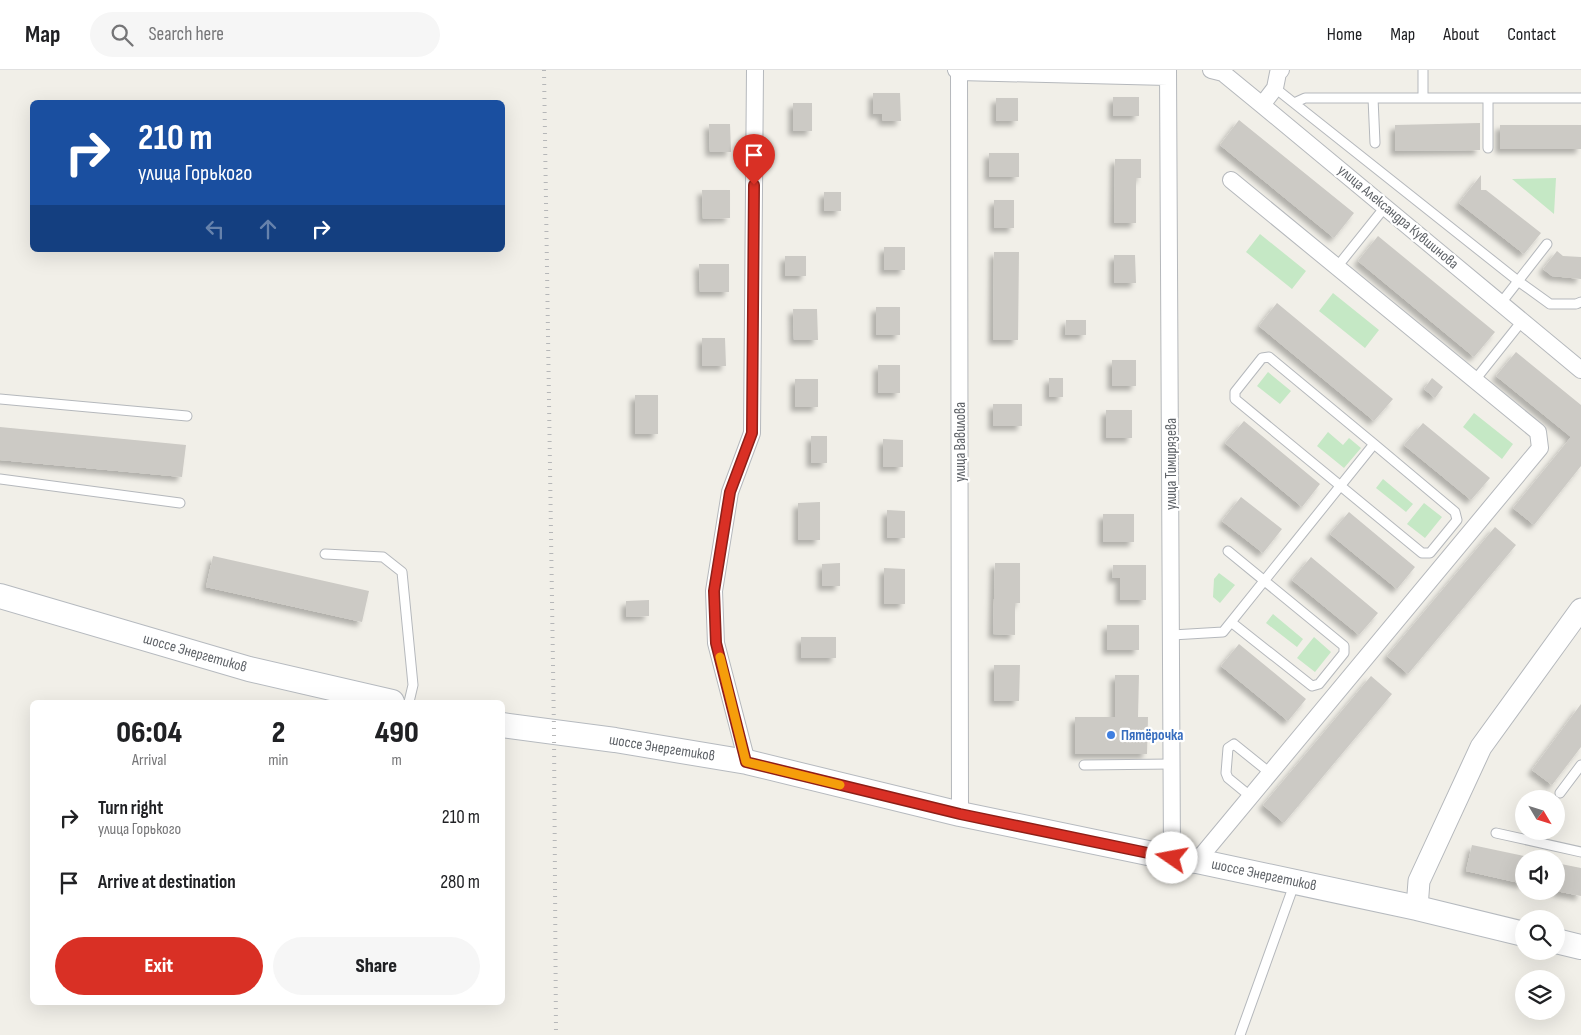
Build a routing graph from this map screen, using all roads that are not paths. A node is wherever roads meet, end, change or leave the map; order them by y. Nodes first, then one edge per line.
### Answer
1 (755, 70) edge
2 (1211, 70) edge
3 (1281, 70) edge
4 (1423, 70) edge
5 (958, 71) edge
6 (1172, 72) edge
7 (1276, 88) junction
8 (1372, 98) junction
9 (1424, 98) junction
10 (1488, 98) junction
11 (1581, 98) edge
12 (1294, 103) junction
13 (1262, 105) junction
14 (1375, 143) dead end
15 (1488, 148) dead end
16 (1231, 180) dead end
17 (1385, 207) junction
18 (1547, 244) dead end
19 (1337, 267) junction
20 (1518, 281) junction
21 (1581, 302) edge
22 (1501, 303) junction
23 (1522, 321) junction
24 (1581, 370) edge
25 (1475, 380) junction
26 (0, 400) edge
27 (187, 416) dead end
28 (1374, 444) junction
29 (0, 479) edge
30 (1341, 486) junction
31 (180, 503) dead end
32 (1228, 551) dead end
33 (325, 554) dead end
34 (1264, 581) junction
35 (0, 596) edge
36 (1581, 609) edge
37 (1231, 622) junction
38 (1172, 635) junction
39 (383, 700) edge
40 (409, 700) edge
41 (505, 724) edge
42 (746, 762) junction
43 (1172, 764) junction
44 (1084, 765) dead end
45 (1581, 765) edge
46 (1270, 773) junction
47 (1563, 790) edge
48 (1250, 796) junction
49 (960, 814) junction
50 (1496, 833) dead end
51 (1581, 852) edge
52 (1172, 858) junction
53 (1197, 860) junction
54 (1295, 882) junction
55 (1417, 908) junction
56 (1515, 932) edge
57 (1565, 944) edge
58 (1581, 948) edge
59 (1240, 1035) edge

1 - 42 street
2 - 13 street, улица Александра Кувшинова
3 - 7 street
4 - 9 lane
5 - 6 street
5 - 49 street, улица Вавилова
6 - 38 street, улица Тимирязева
7 - 12 lane
7 - 13 street
8 - 9 lane
8 - 12 lane
8 - 14 lane
9 - 10 lane
10 - 11 lane
10 - 15 lane
12 - 20 lane
13 - 17 street, улица Александра Кувшинова
16 - 19 street
17 - 19 lane
17 - 22 street, улица Александра Кувшинова
18 - 20 lane
19 - 25 street
20 - 21 lane
20 - 22 lane
22 - 23 street, улица Александра Кувшинова
23 - 24 street, улица Александра Кувшинова
23 - 25 lane
25 - 46 street
26 - 27 lane
28 - 30 lane
28 - 30 lane
28 - 30 lane
29 - 31 lane
30 - 34 lane
32 - 34 lane
33 - 40 lane
34 - 37 lane
34 - 37 lane
35 - 39 main road, шоссе Энергетиков
36 - 55 street
37 - 38 lane
38 - 43 street, улица Тимирязева
41 - 42 main road, шоссе Энергетиков
42 - 49 main road, шоссе Энергетиков
43 - 44 lane
43 - 52 street, улица Тимирязева
45 - 47 lane
46 - 48 street
46 - 48 lane
48 - 53 street
49 - 52 main road, шоссе Энергетиков
50 - 51 lane
52 - 53 main road, шоссе Энергетиков
53 - 54 main road, шоссе Энергетиков
54 - 55 main road, шоссе Энергетиков
54 - 59 lane
55 - 56 main road, шоссе Энергетиков
57 - 58 main road

